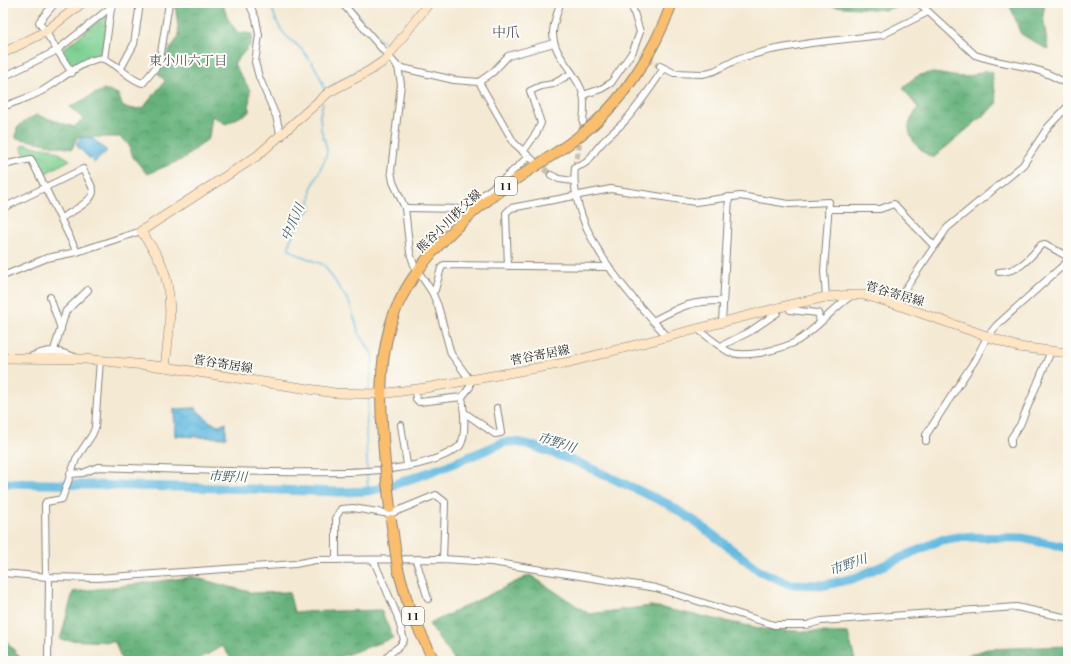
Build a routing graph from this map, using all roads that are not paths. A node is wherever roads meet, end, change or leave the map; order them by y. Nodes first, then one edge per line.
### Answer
1 (55, 3) edge
2 (82, 3) edge
3 (116, 3) edge
4 (140, 3) edge
5 (169, 3) edge
6 (249, 3) edge
7 (342, 3) edge
8 (429, 3) edge
9 (560, 3) edge
10 (631, 3) edge
11 (672, 3) edge
12 (919, 3) edge
13 (111, 9) junction
14 (928, 12) junction
15 (45, 32) junction
16 (554, 43) junction
17 (633, 50) junction
18 (56, 51) junction
19 (3, 53) edge
20 (640, 54) tunnel mouth
21 (389, 56) junction
22 (104, 59) junction
23 (398, 67) junction
24 (121, 68) junction
25 (72, 73) junction
26 (572, 73) junction
27 (3, 77) edge
28 (479, 82) junction
29 (1068, 85) edge
30 (584, 95) junction
31 (1068, 106) edge
32 (3, 107) edge
33 (583, 122) tunnel mouth
34 (281, 137) junction
35 (523, 152) junction
36 (3, 165) edge
37 (551, 175) tunnel mouth
38 (573, 181) junction
39 (45, 187) junction
40 (575, 196) junction
41 (729, 197) junction
42 (3, 208) edge
43 (405, 208) junction
44 (828, 209) junction
45 (61, 218) junction
46 (141, 231) junction
47 (934, 246) junction
48 (77, 252) junction
49 (1068, 257) edge
50 (1068, 261) edge
51 (508, 266) junction
52 (609, 267) junction
53 (418, 271) junction
54 (999, 272) dead end
55 (3, 276) edge
56 (88, 290) dead end
57 (432, 292) junction
58 (852, 295) junction
59 (50, 297) dead end
60 (826, 297) junction
61 (723, 301) junction
62 (895, 304) junction
63 (788, 305) junction
64 (776, 308) junction
65 (653, 321) junction
66 (820, 322) junction
67 (722, 323) junction
68 (60, 329) junction
69 (697, 329) junction
70 (668, 336) junction
71 (987, 337) junction
72 (721, 346) junction
73 (54, 350) junction
74 (1051, 350) junction
75 (1068, 353) edge
76 (3, 358) edge
77 (26, 359) junction
78 (82, 359) junction
79 (100, 360) junction
80 (165, 367) junction
81 (470, 380) junction
82 (415, 390) junction
83 (380, 394) junction
84 (462, 397) junction
85 (496, 408) dead end
86 (465, 413) junction
87 (401, 425) dead end
88 (926, 441) dead end
89 (1011, 444) dead end
90 (407, 465) junction
91 (70, 476) junction
92 (391, 514) junction
93 (443, 559) junction
94 (336, 560) junction
95 (416, 560) junction
96 (374, 561) junction
97 (3, 572) edge
98 (47, 577) junction
99 (428, 599) dead end
100 (1068, 618) edge
101 (48, 661) edge
102 (386, 661) edge
103 (432, 661) edge

1 - 15 street
2 - 15 main road
3 - 13 street
4 - 24 street
5 - 24 street
6 - 34 street
7 - 21 street
8 - 21 main road
9 - 16 street
10 - 17 street
11 - 53 main road, 熊谷小川秩父線 / 11
12 - 14 street
13 - 18 street
13 - 22 street
14 - 29 street
14 - 38 street
15 - 18 street
15 - 19 main road
16 - 26 street
16 - 28 street
17 - 20 street
17 - 30 street
18 - 25 street
18 - 27 street
21 - 23 street
21 - 34 main road
22 - 24 street
22 - 25 street
23 - 28 street
23 - 43 street
25 - 32 street
26 - 30 street
26 - 35 street
28 - 35 street
30 - 33 street
31 - 47 street
34 - 46 main road
35 - 43 street
36 - 39 street
37 - 38 street
38 - 40 street
39 - 42 street
39 - 45 street
39 - 45 street
40 - 41 street
40 - 51 street
40 - 52 street
41 - 44 street
41 - 61 street
43 - 53 street
44 - 47 street
44 - 60 street
45 - 48 street
46 - 48 street
46 - 80 main road
47 - 62 street
48 - 55 street
49 - 54 street
50 - 71 street
51 - 52 street
51 - 57 street
52 - 65 street
53 - 57 street
53 - 83 main road, 熊谷小川秩父線 / 11
56 - 68 street
57 - 81 street
58 - 60 main road, 菅谷寄居線
58 - 62 main road, 菅谷寄居線
58 - 66 street
59 - 68 street
60 - 63 main road, 菅谷寄居線
61 - 65 street
61 - 67 street
62 - 71 main road, 菅谷寄居線
63 - 64 main road, 菅谷寄居線
63 - 66 street
64 - 67 main road, 菅谷寄居線
64 - 72 street
65 - 70 street
66 - 72 street
67 - 69 main road, 菅谷寄居線
68 - 73 street
69 - 70 main road, 菅谷寄居線
69 - 72 street
70 - 81 main road, 菅谷寄居線
71 - 74 main road, 菅谷寄居線
71 - 88 street
73 - 77 street
73 - 78 street
74 - 75 main road, 菅谷寄居線
74 - 89 street
76 - 77 main road, 菅谷寄居線
77 - 78 main road, 菅谷寄居線
78 - 79 main road, 菅谷寄居線
79 - 80 main road, 菅谷寄居線
79 - 91 street
80 - 83 main road, 菅谷寄居線
81 - 82 main road, 菅谷寄居線
81 - 84 street
82 - 83 main road, 菅谷寄居線
82 - 84 street
83 - 92 main road, 熊谷小川秩父線 / 11, bridge
84 - 86 street
85 - 86 street
86 - 90 street
87 - 90 street
90 - 91 street
91 - 98 street
92 - 93 street
92 - 94 street
92 - 103 main road, 熊谷小川秩父線 / 11, bridge
93 - 95 street
93 - 100 street
94 - 96 street
94 - 98 street
95 - 96 street
95 - 99 street
96 - 102 street
97 - 98 street
98 - 101 street

